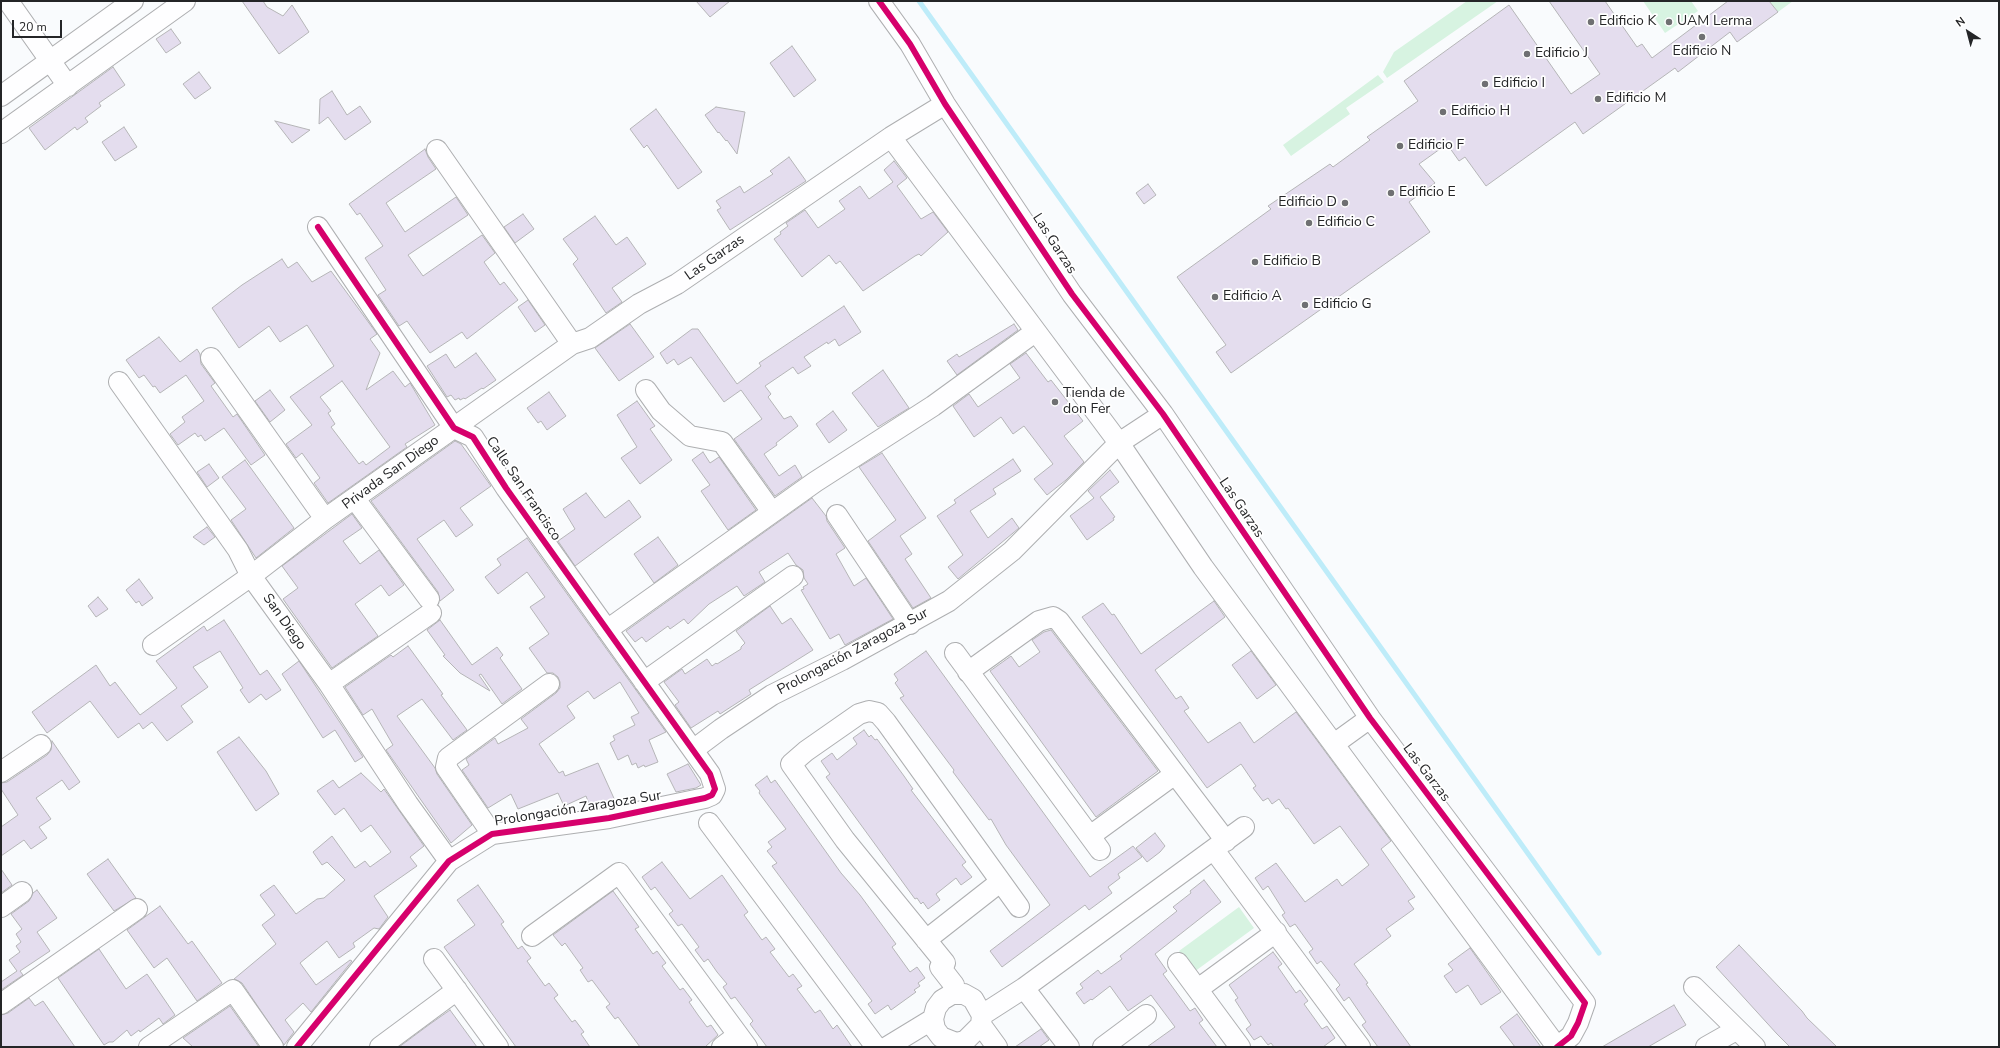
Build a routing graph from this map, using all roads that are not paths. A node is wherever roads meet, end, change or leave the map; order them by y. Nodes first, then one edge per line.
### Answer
1 (8, 1) edge
2 (132, 1) edge
3 (185, 1) edge
4 (879, 1) edge
5 (50, 60) junction
6 (68, 86) junction
7 (1, 96) edge
8 (945, 104) junction
9 (1, 133) edge
10 (891, 137) junction
11 (437, 150) dead end
12 (318, 227) dead end
13 (1035, 332) junction
14 (572, 344) junction
15 (211, 358) dead end
16 (119, 382) dead end
17 (646, 390) dead end
18 (1163, 414) junction
19 (454, 428) junction
20 (1119, 443) junction
21 (355, 499) junction
22 (772, 512) junction
23 (837, 515) dead end
24 (326, 519) junction
25 (251, 576) junction
26 (793, 576) dead end
27 (910, 624) junction
28 (607, 630) junction
29 (153, 646) dead end
30 (955, 653) dead end
31 (968, 672) junction
32 (644, 682) junction
33 (329, 684) junction
34 (549, 684) dead end
35 (1370, 718) junction
36 (721, 728) junction
37 (1334, 744) junction
38 (41, 745) dead end
39 (693, 750) junction
40 (1, 772) edge
41 (710, 774) junction
42 (1175, 774) junction
43 (709, 823) dead end
44 (1244, 827) dead end
45 (492, 834) junction
46 (1220, 846) junction
47 (449, 861) junction
48 (1000, 882) junction
49 (22, 892) dead end
50 (1019, 907) dead end
51 (1, 908) edge
52 (137, 909) dead end
53 (1276, 932) junction
54 (532, 936) dead end
55 (926, 940) junction
56 (434, 959) dead end
57 (1178, 962) dead end
58 (1694, 987) dead end
59 (1024, 988) junction
60 (1198, 989) junction
61 (457, 990) junction
62 (952, 994) junction
63 (1, 1004) edge
64 (1146, 1015) dead end
65 (933, 1019) junction
66 (981, 1020) junction
67 (1736, 1030) junction
68 (742, 1041) edge
69 (967, 1044) edge
70 (150, 1047) edge
71 (273, 1047) edge
72 (298, 1047) edge
73 (380, 1047) edge
74 (498, 1047) edge
75 (722, 1047) edge
76 (876, 1047) edge
77 (888, 1047) edge
78 (997, 1047) edge
79 (1069, 1047) edge
80 (1103, 1047) edge
81 (1240, 1047) edge
82 (1360, 1047) edge
83 (1557, 1047) edge
84 (1706, 1047) edge
85 (1755, 1047) edge

1 - 5 street
2 - 5 street
3 - 6 street
4 - 8 street, Las Garzas
5 - 6 street
5 - 7 street
6 - 9 street
8 - 10 street, Las Garzas
8 - 18 street, Las Garzas
10 - 13 street
10 - 14 street, Las Garzas
11 - 14 street
12 - 19 street
13 - 20 street
13 - 22 street
14 - 19 street, Privada San Diego
15 - 24 street
16 - 25 street, San Diego
17 - 22 street
18 - 20 street, Prolongación Zaragoza Sur
18 - 35 street, Las Garzas
19 - 21 street, Privada San Diego
19 - 28 street, Calle San Francisco
20 - 27 street, Prolongación Zaragoza Sur
20 - 37 street
21 - 24 street, Privada San Diego
21 - 33 street
22 - 28 street
23 - 27 street
24 - 25 street, Privada San Diego
25 - 29 street, Privada San Diego
25 - 33 street, San Diego
26 - 32 street
27 - 36 street, Prolongación Zaragoza Sur
28 - 32 street, Calle San Francisco
30 - 31 street
31 - 42 street
31 - 42 street
32 - 39 street, Calle San Francisco
33 - 47 street, San Diego
34 - 45 street
35 - 37 street
35 - 83 street, Las Garzas
36 - 39 street, Prolongación Zaragoza Sur
36 - 41 street
37 - 83 street
38 - 40 street
39 - 41 street, Prolongación Zaragoza Sur
41 - 45 street, Prolongación Zaragoza Sur
42 - 46 street
43 - 76 street
44 - 46 street
45 - 47 street, Prolongación Zaragoza Sur
46 - 53 street
46 - 59 street
47 - 72 street, Prolongación Zaragoza Sur
48 - 50 street
48 - 55 street
48 - 55 street
49 - 51 street
52 - 63 street
53 - 60 street
53 - 82 street
54 - 68 street
55 - 62 street
56 - 61 street
57 - 60 street
58 - 67 street
59 - 66 street
59 - 79 street
60 - 81 street
61 - 73 street
61 - 74 street
62 - 65 street
62 - 66 street
64 - 80 street
65 - 69 street
65 - 77 street
66 - 69 street
66 - 78 street
67 - 84 street
67 - 85 street
68 - 75 street
70 - 71 street

